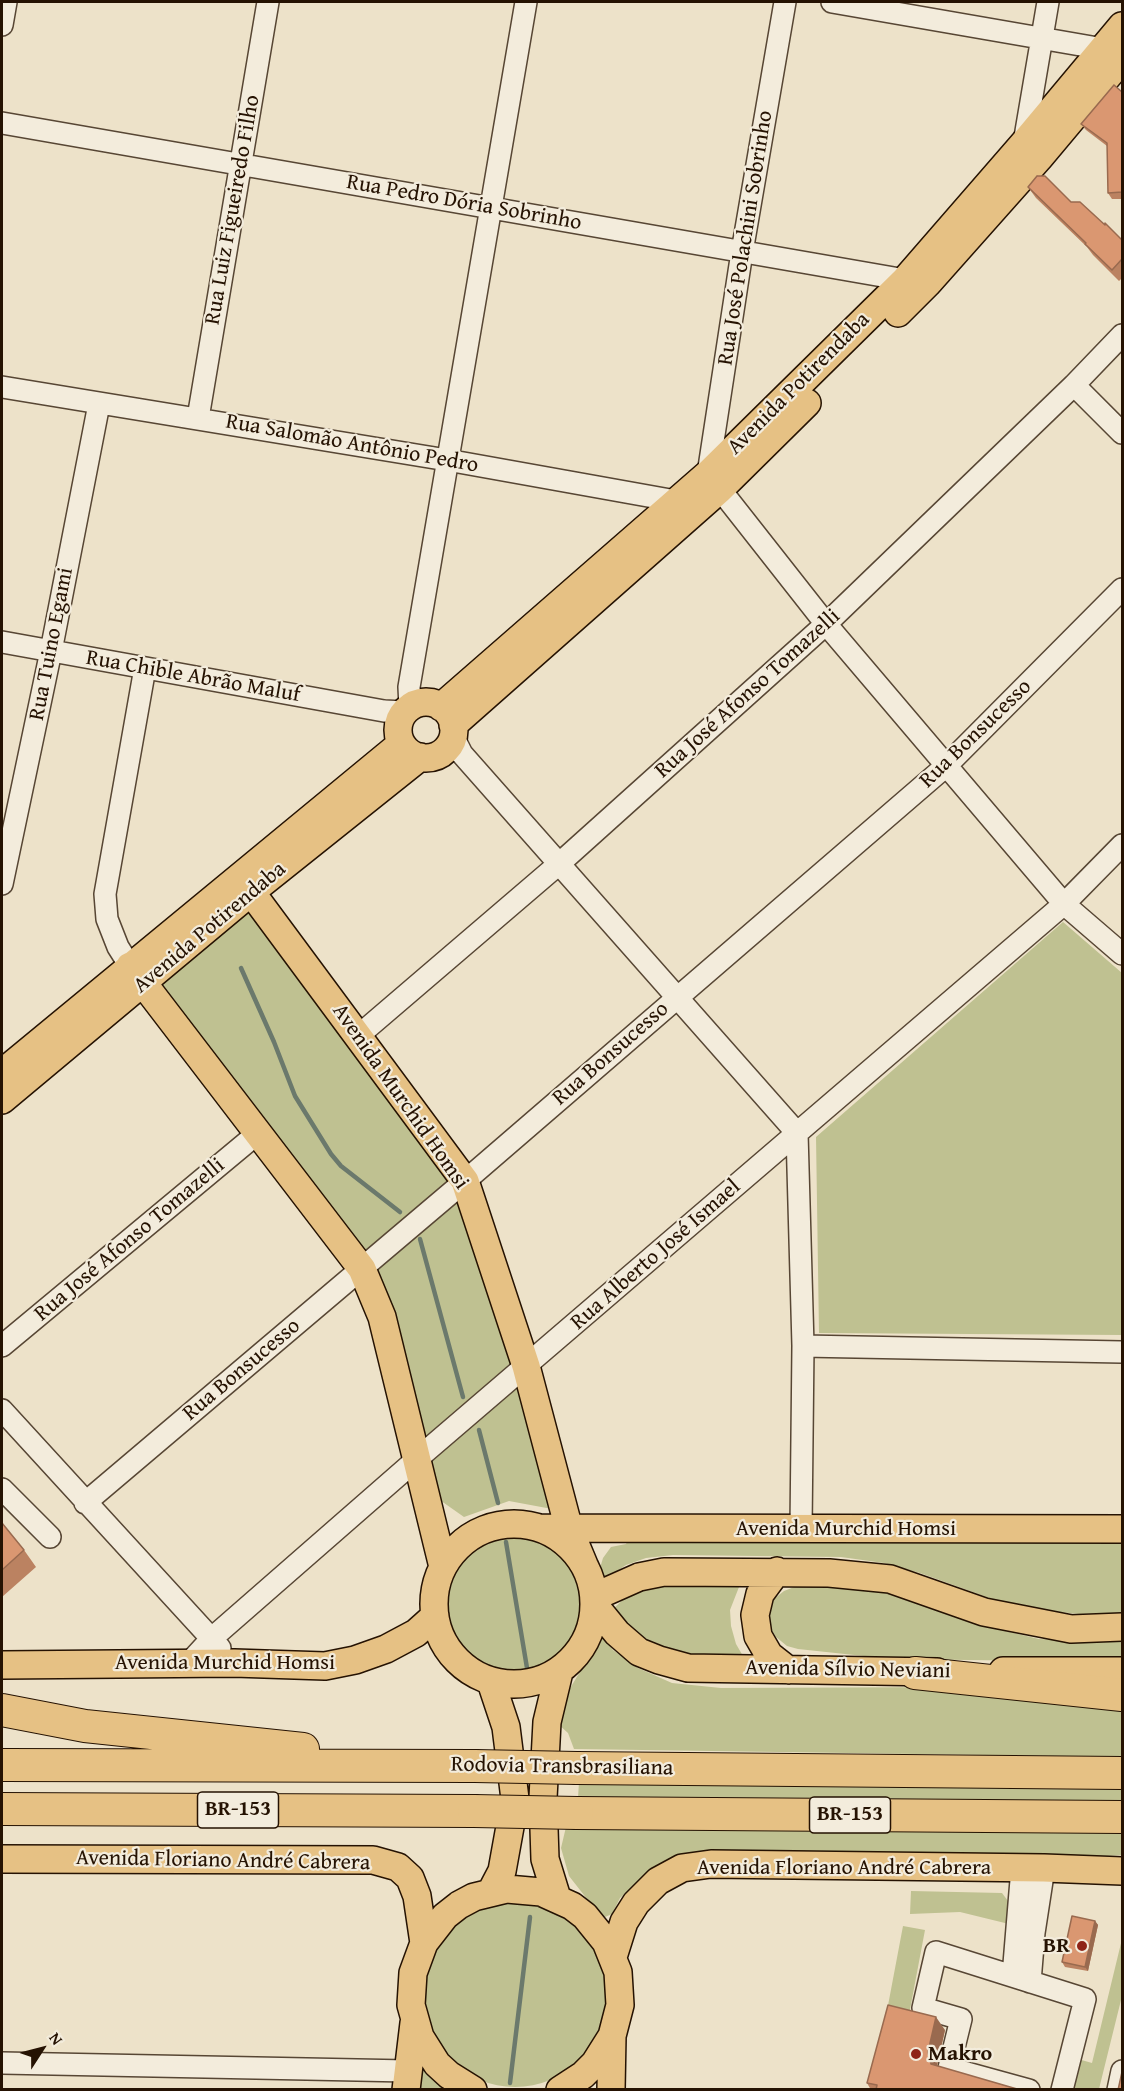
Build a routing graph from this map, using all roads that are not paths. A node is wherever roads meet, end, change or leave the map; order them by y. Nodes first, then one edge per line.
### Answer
1 (6, 2) edge
2 (268, 2) edge
3 (526, 2) edge
4 (785, 2) edge
5 (832, 2) edge
6 (1048, 2) edge
7 (2, 25) edge
8 (1122, 26) edge
9 (1042, 37) junction
10 (1116, 53) edge
11 (2, 123) edge
12 (1032, 150) junction
13 (241, 163) junction
14 (490, 208) junction
15 (742, 252) junction
16 (916, 282) junction
17 (1122, 335) edge
18 (1074, 385) junction
19 (2, 387) edge
20 (99, 404) junction
21 (198, 418) junction
22 (1122, 433) edge
23 (447, 459) junction
24 (702, 493) junction
25 (1122, 589) edge
26 (826, 624) junction
27 (2, 642) edge
28 (51, 651) junction
29 (145, 668) junction
30 (424, 725) junction
31 (946, 766) junction
32 (1122, 845) edge
33 (560, 863) junction
34 (2, 884) edge
35 (251, 892) junction
36 (1064, 904) junction
37 (1122, 954) edge
38 (137, 975) junction
39 (677, 997) junction
40 (358, 1036) junction
41 (2, 1073) edge
42 (2, 1100) edge
43 (258, 1133) junction
44 (797, 1133) junction
45 (465, 1181) junction
46 (362, 1269) junction
47 (2, 1346) edge
48 (803, 1346) junction
49 (1122, 1352) edge
50 (526, 1366) junction
51 (2, 1410) edge
52 (417, 1459) junction
53 (2, 1489) edge
54 (85, 1503) junction
55 (540, 1528) junction
56 (801, 1528) junction
57 (569, 1529) junction
58 (1122, 1529) edge
59 (50, 1537) dead end
60 (584, 1565) junction
61 (443, 1567) junction
62 (777, 1571) junction
63 (595, 1602) junction
64 (435, 1616) junction
65 (1122, 1627) edge
66 (211, 1640) junction
67 (189, 1663) junction
68 (234, 1663) junction
69 (2, 1665) edge
70 (788, 1670) junction
71 (1122, 1671) edge
72 (559, 1672) junction
73 (915, 1673) junction
74 (491, 1682) junction
75 (1122, 1695) edge
76 (2, 1710) edge
77 (2, 1765) edge
78 (365, 1766) junction
79 (1122, 1773) edge
80 (2, 1809) edge
81 (1122, 1817) edge
82 (2, 1859) edge
83 (1033, 1868) junction
84 (1122, 1871) edge
85 (491, 1892) junction
86 (557, 1898) junction
87 (424, 1943) junction
88 (613, 1957) junction
89 (1022, 1979) junction
90 (414, 2021) junction
91 (612, 2036) junction
92 (2, 2064) edge
93 (1122, 2071) edge
94 (407, 2080) edge
95 (473, 2090) edge
96 (560, 2090) edge
97 (611, 2090) edge
98 (1029, 2090) edge
99 (1062, 2090) edge
100 (1118, 2090) edge

1 - 7 street
2 - 13 street, Rua Luiz Figueiredo Filho
3 - 14 street
4 - 15 street, Rua José Polachini Sobrinho
5 - 9 street
6 - 9 street
8 - 10 main road, Avenida Potirendaba
9 - 10 street
9 - 12 street
10 - 12 main road, Avenida Potirendaba
11 - 13 street, Rua Pedro Dória Sobrinho
12 - 16 main road, Avenida Potirendaba
13 - 14 street, Rua Pedro Dória Sobrinho
13 - 21 street, Rua Luiz Figueiredo Filho
14 - 15 street, Rua Pedro Dória Sobrinho
14 - 23 street
15 - 16 street, Rua Pedro Dória Sobrinho
15 - 24 street, Rua José Polachini Sobrinho
16 - 24 main road, Avenida Potirendaba
17 - 18 street, Rua José Afonso Tomazelli
18 - 22 street
18 - 26 street, Rua José Afonso Tomazelli
19 - 20 street, Rua Salomão Antônio Pedro
20 - 21 street, Rua Salomão Antônio Pedro
20 - 28 street, Rua Tuino Egami
21 - 23 street, Rua Salomão Antônio Pedro
23 - 24 street, Rua Salomão Antônio Pedro
23 - 30 street
24 - 26 street
24 - 30 main road, Avenida Potirendaba
25 - 31 street, Rua Bonsucesso
26 - 31 street
26 - 33 street, Rua José Afonso Tomazelli
27 - 28 street, Rua Chible Abrão Maluf
28 - 29 street, Rua Chible Abrão Maluf
28 - 34 street, Rua Tuino Egami
29 - 30 street, Rua Chible Abrão Maluf
29 - 38 street
30 - 33 street
30 - 35 main road, Avenida Potirendaba
30 - 38 main road, Avenida Potirendaba
31 - 36 street
31 - 39 street, Rua Bonsucesso
32 - 36 street, Rua Alberto José Ismael
33 - 39 street
33 - 40 street, Rua José Afonso Tomazelli
35 - 38 main road, Avenida Potirendaba
35 - 40 main road, Avenida Murchid Homsi
36 - 37 street
36 - 44 street, Rua Alberto José Ismael
38 - 41 main road, Avenida Potirendaba
38 - 42 main road, Avenida Potirendaba
38 - 43 main road
39 - 44 street
39 - 45 street, Rua Bonsucesso
40 - 45 main road, Avenida Murchid Homsi
43 - 46 main road
43 - 47 street, Rua José Afonso Tomazelli
44 - 48 street
44 - 50 street, Rua Alberto José Ismael
45 - 46 street, Rua Bonsucesso
45 - 50 main road, Avenida Murchid Homsi
46 - 52 main road
46 - 54 street, Rua Bonsucesso
48 - 49 street
48 - 56 street
50 - 52 street, Rua Alberto José Ismael
50 - 57 main road, Avenida Murchid Homsi
51 - 54 street
52 - 61 main road
52 - 66 street, Rua Alberto José Ismael
53 - 59 street
54 - 66 street
55 - 57 main road, Avenida Murchid Homsi
55 - 60 main road
55 - 61 main road
56 - 57 main road, Avenida Murchid Homsi
56 - 58 main road, Avenida Murchid Homsi
57 - 60 main road, Avenida Murchid Homsi
60 - 63 main road
61 - 64 main road
62 - 63 main road, Avenida Murchid Homsi
62 - 65 main road, Avenida Murchid Homsi
62 - 70 main road
63 - 70 main road, Avenida Sílvio Neviani
63 - 72 main road
64 - 68 main road, Avenida Murchid Homsi
64 - 74 main road
66 - 67 street, Rua Alberto José Ismael
66 - 68 street
67 - 68 main road, Avenida Murchid Homsi
67 - 69 main road, Avenida Murchid Homsi
70 - 73 main road, Avenida Sílvio Neviani
71 - 73 main road, Avenida Sílvio Neviani
72 - 74 main road
72 - 86 main road
73 - 75 highway
74 - 85 main road
76 - 78 highway
77 - 78 highway, Rodovia Transbrasiliana / BR-153
78 - 79 highway, Rodovia Transbrasiliana / BR-153, bridge
80 - 81 highway, Rodovia Transbrasiliana / BR-153, bridge
82 - 87 main road, Avenida Floriano André Cabrera
83 - 84 main road, Avenida Floriano André Cabrera
83 - 88 main road, Avenida Floriano André Cabrera
83 - 89 street
85 - 86 main road
85 - 87 main road
86 - 88 main road
87 - 90 main road
88 - 91 main road
89 - 98 street
89 - 99 street
90 - 94 main road
90 - 95 main road
91 - 96 main road
91 - 97 main road
92 - 94 street
93 - 100 street

